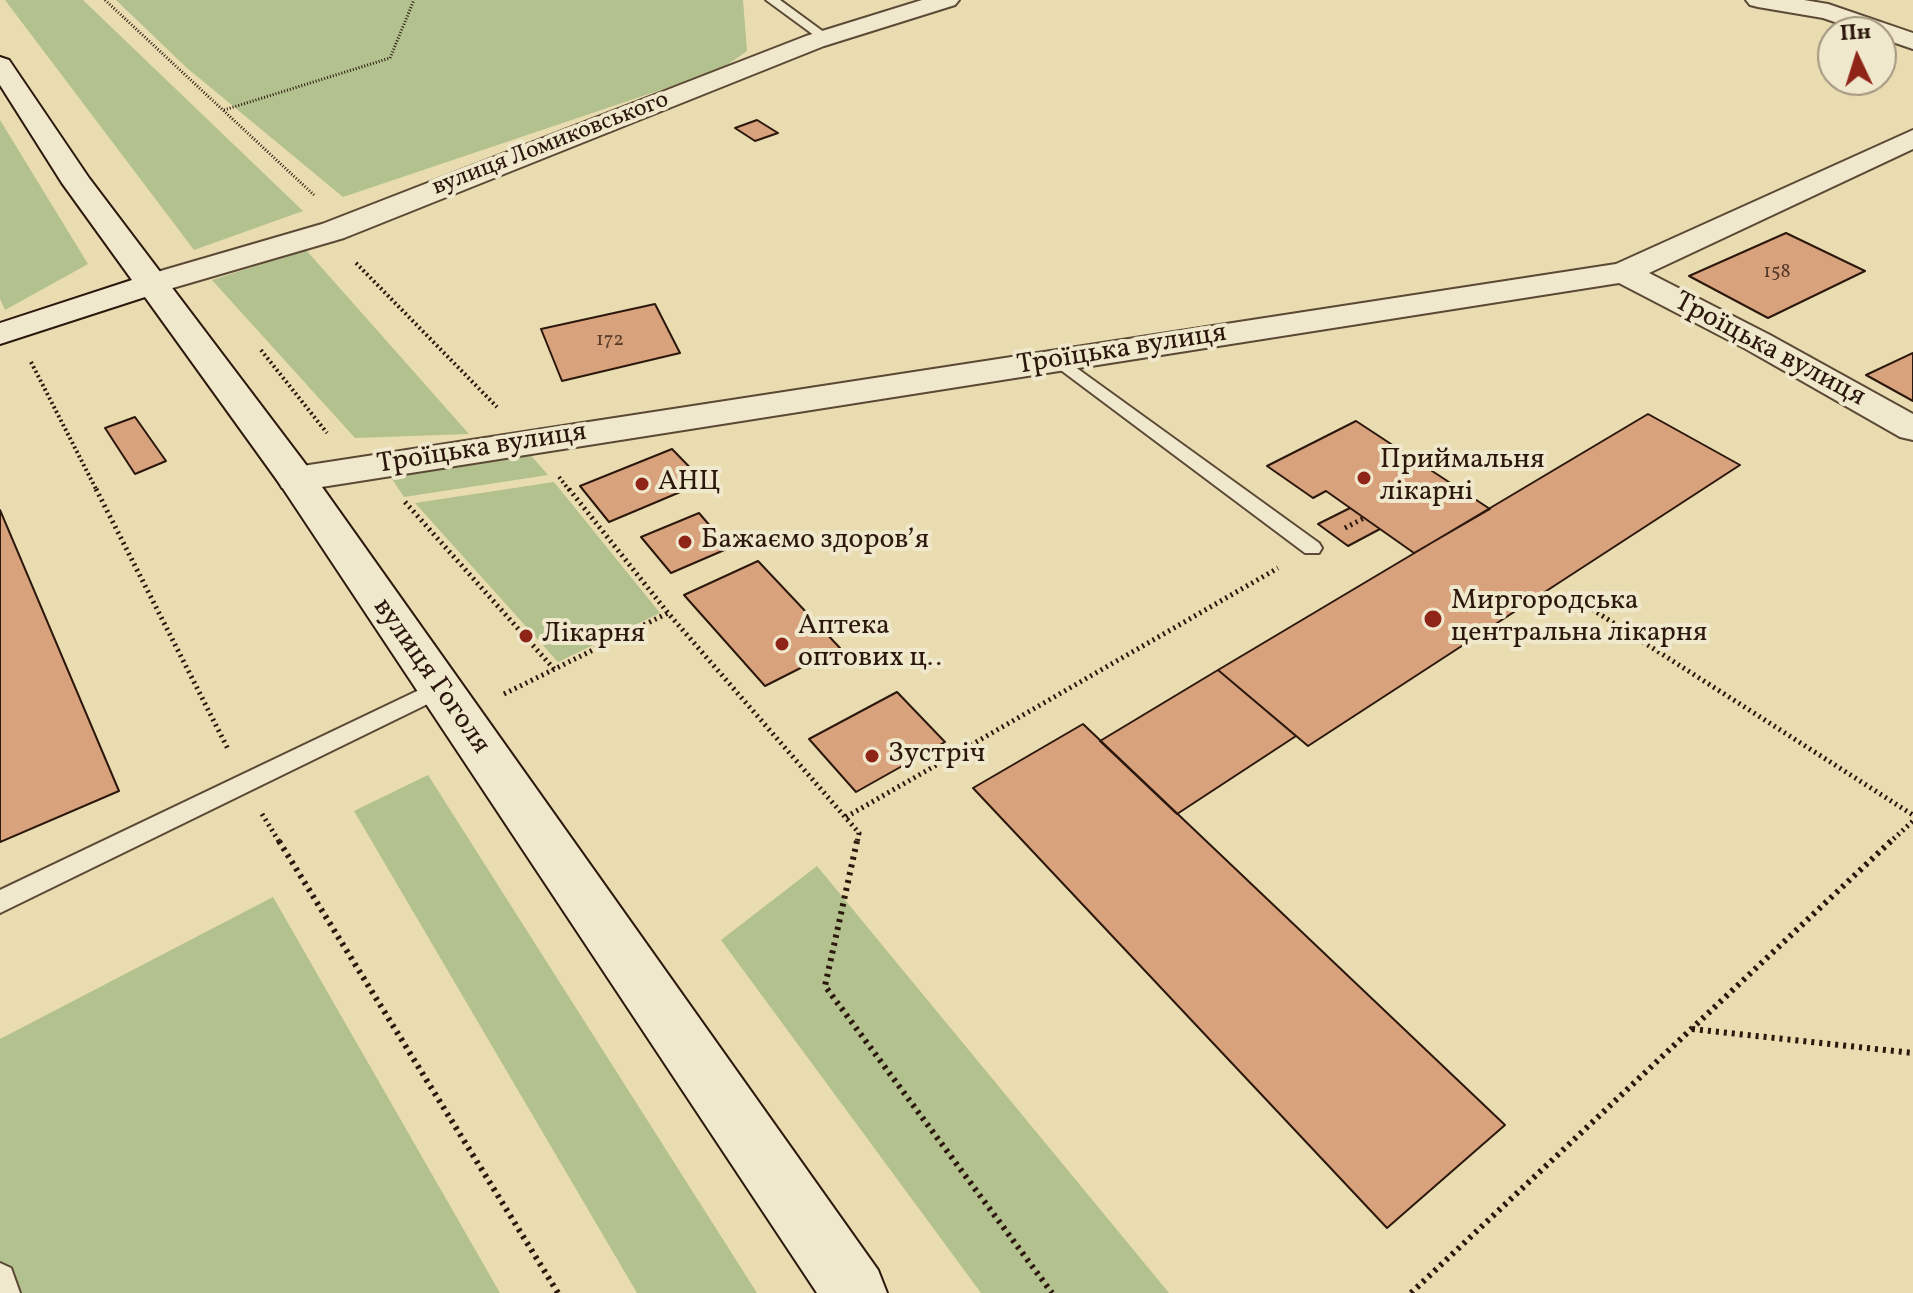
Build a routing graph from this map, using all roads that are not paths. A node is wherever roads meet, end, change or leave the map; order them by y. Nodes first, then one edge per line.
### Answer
1 (793, 0) edge
2 (947, 0) edge
3 (1758, 0) edge
4 (775, 2) edge
5 (826, 38) junction
6 (1913, 41) edge
7 (0, 65) edge
8 (1913, 138) edge
9 (1624, 273) junction
10 (152, 284) junction
11 (7, 332) edge
12 (1060, 361) junction
13 (1913, 429) edge
14 (296, 479) junction
15 (1312, 548) road end
16 (438, 689) junction
17 (0, 902) edge
18 (0, 1279) edge
19 (4, 1293) edge
20 (855, 1293) edge

1 - 4 lane
2 - 5 street, вулиця Ломиковського
3 - 6 street
4 - 5 lane
5 - 10 street, вулиця Ломиковського
7 - 10 street, вулиця Гоголя
8 - 9 street
9 - 12 street, Троїцька вулиця
9 - 13 street, Троїцька вулиця
10 - 11 street, вулиця Ломиковського
10 - 14 street, вулиця Гоголя
12 - 14 street, Троїцька вулиця
12 - 15 lane
14 - 16 street, вулиця Гоголя
16 - 17 lane
16 - 20 street, вулиця Гоголя
18 - 19 lane

